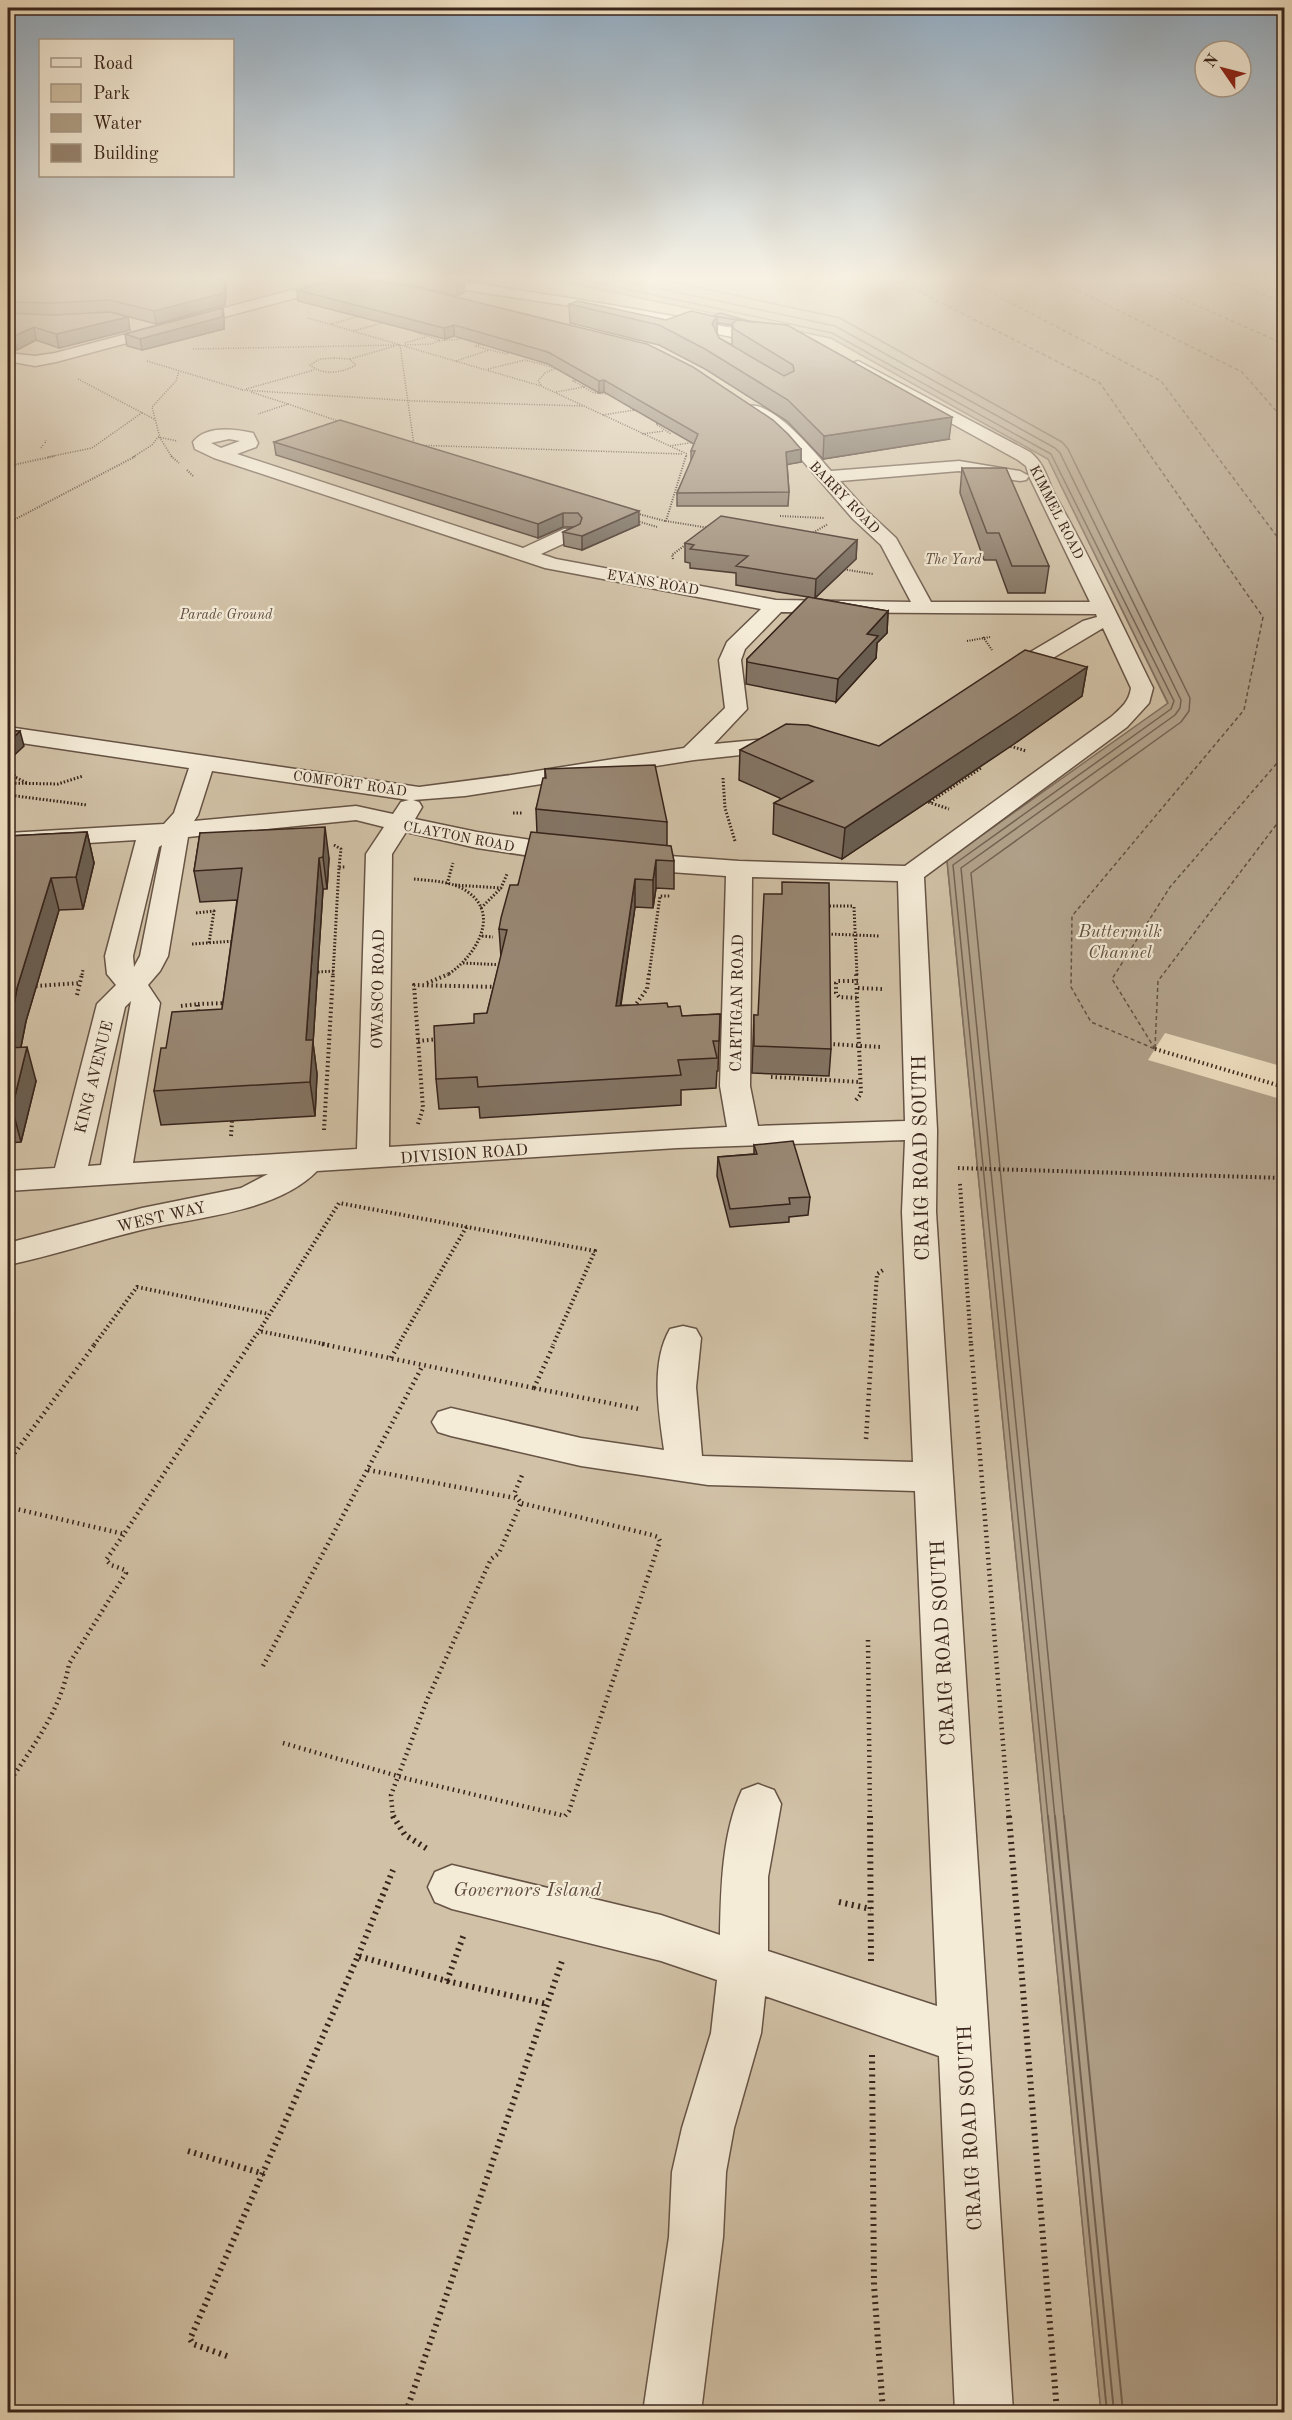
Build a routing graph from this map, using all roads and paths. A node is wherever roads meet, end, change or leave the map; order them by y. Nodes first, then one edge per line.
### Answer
1 (102, 391) edge
2 (166, 391) edge
3 (245, 391) edge
4 (256, 391) edge
5 (407, 391) edge
6 (561, 391) edge
7 (591, 391) edge
8 (905, 391) edge
9 (555, 392) joint
10 (617, 394) edge
11 (631, 399) edge
12 (741, 400) edge
13 (409, 401) junction
14 (288, 404) junction
15 (585, 406) junction
16 (633, 410) junction
17 (143, 412) junction
18 (602, 415) junction
19 (653, 416) edge
20 (154, 419) junction
21 (667, 422) edge
22 (345, 423) edge
23 (665, 430) junction
24 (226, 434) joint
25 (641, 434) junction
26 (671, 434) edge
27 (701, 441) edge
28 (997, 441) junction
29 (406, 442) edge
30 (414, 445) junction
31 (669, 446) junction
32 (429, 449) edge
33 (687, 454) junction
34 (8, 466) edge
35 (959, 466) junction
36 (825, 477) junction
37 (1039, 481) junction
38 (628, 511) edge
39 (642, 515) junction
40 (860, 515) junction
41 (780, 516) dead end
42 (631, 519) edge
43 (837, 519) junction
44 (666, 521) junction
45 (8, 523) edge
46 (718, 530) edge
47 (571, 533) edge
48 (803, 538) edge
49 (689, 541) edge
50 (524, 555) junction
51 (658, 583) junction
52 (776, 606) junction
53 (924, 608) junction
54 (948, 608) junction
55 (1107, 614) junction
56 (1015, 669) junction
57 (989, 687) edge
58 (8, 734) edge
59 (809, 744) edge
60 (121, 750) junction
61 (715, 752) junction
62 (691, 754) junction
63 (204, 762) junction
64 (14, 765) dead end
65 (978, 766) edge
66 (8, 783) edge
67 (31, 784) junction
68 (419, 794) junction
69 (920, 799) edge
70 (930, 802) junction
71 (356, 813) junction
72 (982, 820) junction
73 (399, 824) junction
74 (171, 831) junction
75 (8, 840) edge
76 (521, 848) junction
77 (739, 869) junction
78 (768, 870) junction
79 (378, 873) junction
80 (911, 874) junction
81 (447, 884) junction
82 (501, 888) junction
83 (738, 899) junction
84 (854, 907) dead end
85 (481, 908) junction
86 (828, 934) edge
87 (482, 936) junction
88 (856, 936) junction
89 (880, 936) dead end
90 (493, 937) dead end
91 (240, 940) edge
92 (156, 947) junction
93 (462, 963) junction
94 (512, 965) edge
95 (858, 981) junction
96 (80, 983) dead end
97 (132, 985) junction
98 (414, 985) junction
99 (36, 986) dead end
100 (378, 987) junction
101 (502, 987) edge
102 (828, 987) edge
103 (836, 987) junction
104 (858, 988) junction
105 (883, 989) dead end
106 (858, 998) junction
107 (233, 1002) edge
108 (198, 1004) dead end
109 (630, 1012) edge
110 (440, 1039) edge
111 (418, 1041) junction
112 (829, 1044) edge
113 (859, 1046) junction
114 (886, 1047) dead end
115 (1155, 1049) dead end
116 (761, 1077) dead end
117 (860, 1082) junction
118 (1284, 1087) edge
119 (852, 1103) dead end
120 (232, 1121) edge
121 (921, 1130) junction
122 (744, 1135) junction
123 (231, 1142) dead end
124 (316, 1150) junction
125 (373, 1159) junction
126 (960, 1168) dead end
127 (977, 1168) dead end
128 (115, 1174) junction
129 (69, 1177) junction
130 (1284, 1178) edge
131 (8, 1180) edge
132 (466, 1226) junction
133 (8, 1254) edge
134 (922, 1269) junction
135 (269, 1314) junction
136 (259, 1330) junction
137 (683, 1338) dead end
138 (391, 1358) junction
139 (423, 1365) junction
140 (534, 1388) junction
141 (640, 1410) dead end
142 (451, 1422) dead end
143 (537, 1442) junction
144 (8, 1462) edge
145 (686, 1468) junction
146 (368, 1470) junction
147 (855, 1475) junction
148 (933, 1477) junction
149 (515, 1498) junction
150 (521, 1503) junction
151 (8, 1507) edge
152 (124, 1534) junction
153 (263, 1666) dead end
154 (283, 1743) dead end
155 (398, 1775) junction
156 (8, 1784) edge
157 (758, 1804) dead end
158 (393, 1870) dead end
159 (465, 1891) junction
160 (839, 1902) dead end
161 (871, 1909) dead end
162 (358, 1956) junction
163 (562, 1961) dead end
164 (743, 1966) junction
165 (447, 1981) junction
166 (547, 2004) junction
167 (964, 2040) junction
168 (188, 2151) dead end
169 (264, 2174) junction
170 (227, 2356) dead end
171 (406, 2412) edge
172 (672, 2412) edge
173 (984, 2412) edge
174 (1057, 2412) edge

1 - 17 path
2 - 20 path
3 - 14 path
4 - 13 path
5 - 13 path
6 - 9 path
7 - 10 path
8 - 28 street, KIMMEL ROAD
9 - 15 path
11 - 16 path
12 - 36 street, BARRY ROAD
13 - 15 path
13 - 30 path
14 - 22 path
14 - 24 path
15 - 18 path
16 - 18 path
16 - 19 path
17 - 20 path
17 - 34 path
18 - 25 path
20 - 45 path
21 - 23 path
23 - 25 path
23 - 26 path
24 - 50 street, EVANS ROAD
25 - 31 path
27 - 31 path
28 - 35 street
28 - 37 street, KIMMEL ROAD
29 - 30 path
30 - 32 path
30 - 33 path
31 - 33 path
33 - 44 path
35 - 36 street
35 - 37 street
36 - 40 street, BARRY ROAD
37 - 55 street, KIMMEL ROAD
38 - 39 path
39 - 42 path
39 - 44 path
40 - 43 path
40 - 53 street, BARRY ROAD
41 - 43 path
43 - 48 path
44 - 46 path
47 - 50 street
49 - 51 path
50 - 51 street, EVANS ROAD
51 - 52 street, EVANS ROAD
52 - 53 street, EVANS ROAD
52 - 62 street
53 - 54 street, EVANS ROAD
54 - 55 street, EVANS ROAD
54 - 56 path
55 - 56 street
55 - 72 street, KIMMEL ROAD
56 - 57 street
58 - 60 street, COMFORT ROAD
59 - 61 street, COMFORT ROAD
60 - 63 street, COMFORT ROAD
60 - 67 path
61 - 62 street, COMFORT ROAD
61 - 78 path
62 - 68 street, COMFORT ROAD
63 - 68 street, COMFORT ROAD
63 - 74 street
64 - 67 path
65 - 70 path
66 - 67 path
68 - 71 street
68 - 73 street, OWASCO ROAD
69 - 70 path
70 - 72 path
71 - 73 street, CLAYTON ROAD
71 - 74 street, CLAYTON ROAD
72 - 80 street, KIMMEL ROAD
73 - 76 street, CLAYTON ROAD
73 - 79 street, OWASCO ROAD
74 - 75 street, CLAYTON ROAD
74 - 92 street, KING AVENUE
74 - 97 street
76 - 77 street, CLAYTON ROAD
76 - 82 path
77 - 78 street, CLAYTON ROAD
77 - 83 street, CARTIGAN ROAD
78 - 80 street, CLAYTON ROAD
79 - 81 path
79 - 100 street, OWASCO ROAD
79 - 124 path
80 - 121 street, CRAIG ROAD SOUTH
81 - 82 path
81 - 85 path
82 - 85 path
83 - 109 path
83 - 122 street, CARTIGAN ROAD
84 - 88 path
85 - 87 path
86 - 88 path
87 - 90 path
87 - 93 path
88 - 89 path
88 - 95 path
91 - 92 path
92 - 97 street, KING AVENUE
93 - 94 path
93 - 98 path
95 - 103 path
95 - 104 path
96 - 99 path
97 - 128 street
97 - 129 street, KING AVENUE
98 - 100 path
98 - 101 path
98 - 111 path
100 - 125 street, OWASCO ROAD
102 - 103 path
103 - 106 path
104 - 105 path
104 - 106 path
106 - 113 path
107 - 108 path
110 - 111 path
111 - 125 path
112 - 113 path
113 - 114 path
113 - 117 path
115 - 118 path
116 - 117 path
117 - 119 path
120 - 123 path
121 - 122 street, DIVISION ROAD
121 - 134 street, CRAIG ROAD SOUTH
122 - 125 street, DIVISION ROAD
124 - 125 street, DIVISION ROAD
124 - 128 street, DIVISION ROAD
124 - 133 street, WEST WAY
126 - 174 path
127 - 130 path
128 - 129 street, DIVISION ROAD
129 - 131 street, DIVISION ROAD
132 - 135 path
132 - 138 path
132 - 140 path
134 - 147 path
134 - 148 street, CRAIG ROAD SOUTH
135 - 136 path
135 - 144 path
136 - 138 path
136 - 152 path
137 - 145 street
138 - 139 path
139 - 140 path
139 - 146 path
140 - 141 path
142 - 143 street
143 - 145 street
143 - 149 path
145 - 147 street
146 - 149 path
146 - 153 path
147 - 148 street
148 - 167 street, CRAIG ROAD SOUTH
149 - 150 path
150 - 155 path
150 - 155 path
151 - 152 path
152 - 156 path
154 - 155 path
155 - 159 path
157 - 164 street
158 - 162 path
159 - 164 street
159 - 165 path
160 - 161 path
162 - 165 path
162 - 169 path
163 - 166 path
164 - 167 street
164 - 172 street
165 - 166 path
166 - 171 path
167 - 173 street, CRAIG ROAD SOUTH
168 - 169 path
169 - 170 path

